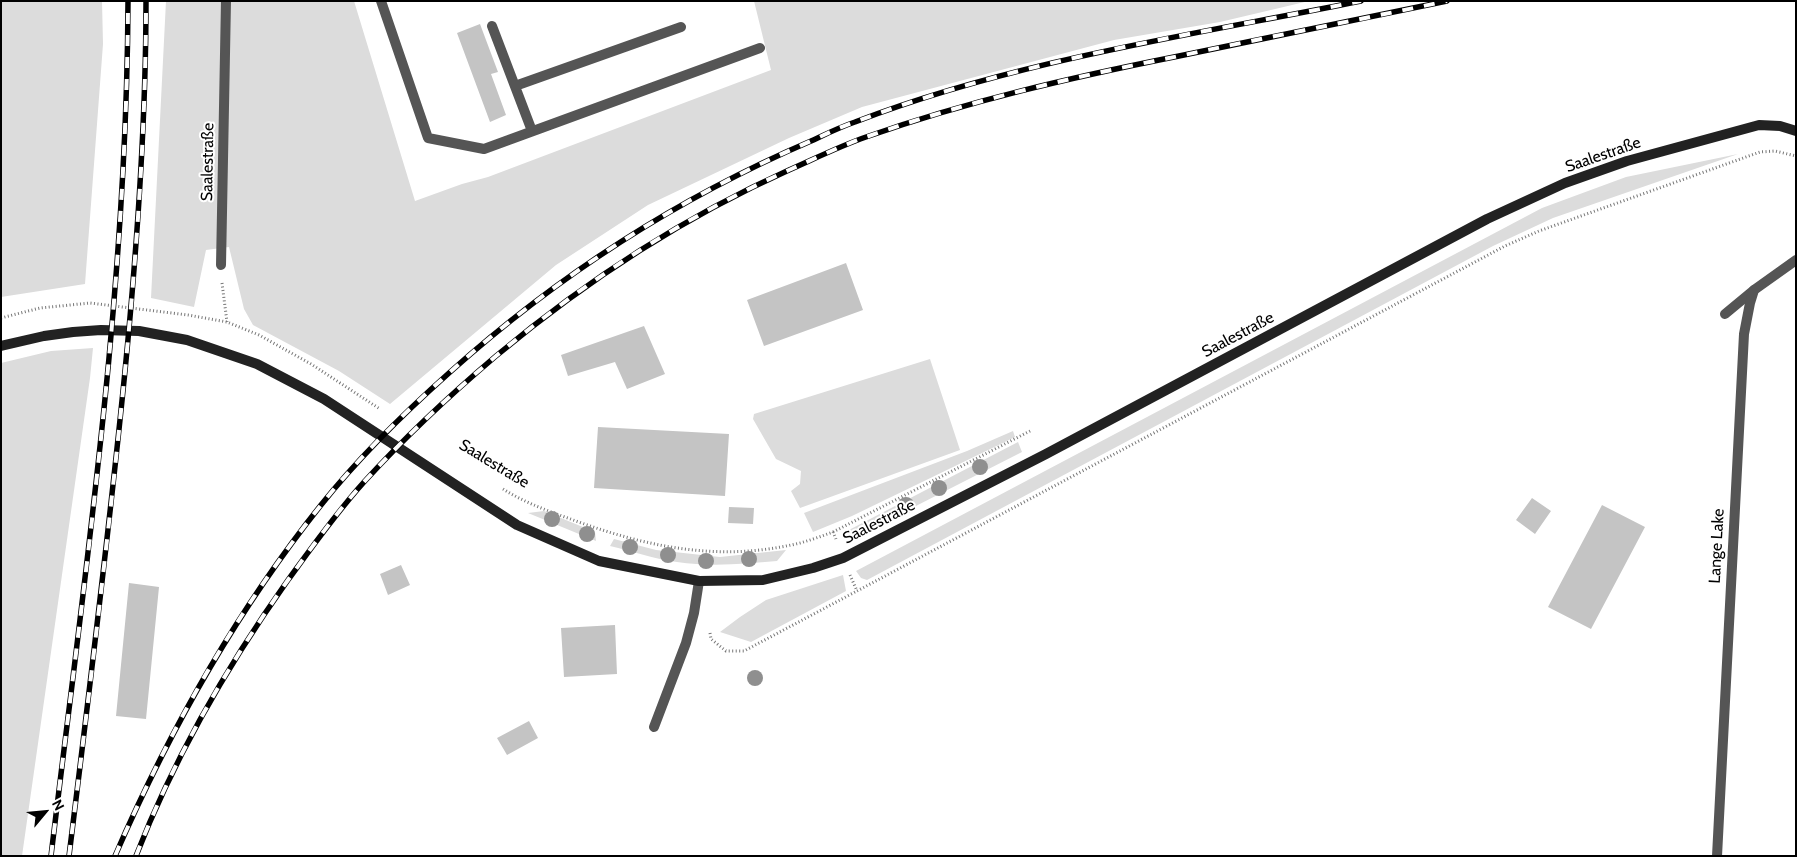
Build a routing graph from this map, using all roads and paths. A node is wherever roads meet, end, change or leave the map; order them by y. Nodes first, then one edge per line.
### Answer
1 (226, 1) edge
2 (381, 1) edge
3 (492, 26) dead end
4 (681, 27) dead end
5 (760, 48) dead end
6 (515, 86) junction
7 (1796, 130) edge
8 (532, 131) junction
9 (1796, 156) edge
10 (1796, 260) edge
11 (221, 266) joint
12 (1754, 290) junction
13 (1725, 314) dead end
14 (1, 318) edge
15 (227, 322) junction
16 (1, 346) edge
17 (387, 414) dead end
18 (1032, 430) dead end
19 (496, 485) dead end
20 (833, 532) junction
21 (838, 545) dead end
22 (850, 574) dead end
23 (699, 581) junction
24 (857, 591) junction
25 (709, 629) dead end
26 (654, 727) dead end
27 (1717, 856) edge

1 - 11 street, Saalestraße
2 - 8 street
3 - 6 street
4 - 6 street
5 - 8 street
6 - 8 street
7 - 23 main road, Saalestraße
9 - 24 path
10 - 12 street
11 - 15 path
12 - 13 street
12 - 27 street, Lange Lake
14 - 15 path
15 - 17 path
16 - 23 main road, Saalestraße
18 - 20 path, Saalestraße
19 - 20 path, Saalestraße
20 - 21 path, Saalestraße
22 - 24 path
23 - 26 street
24 - 25 path

